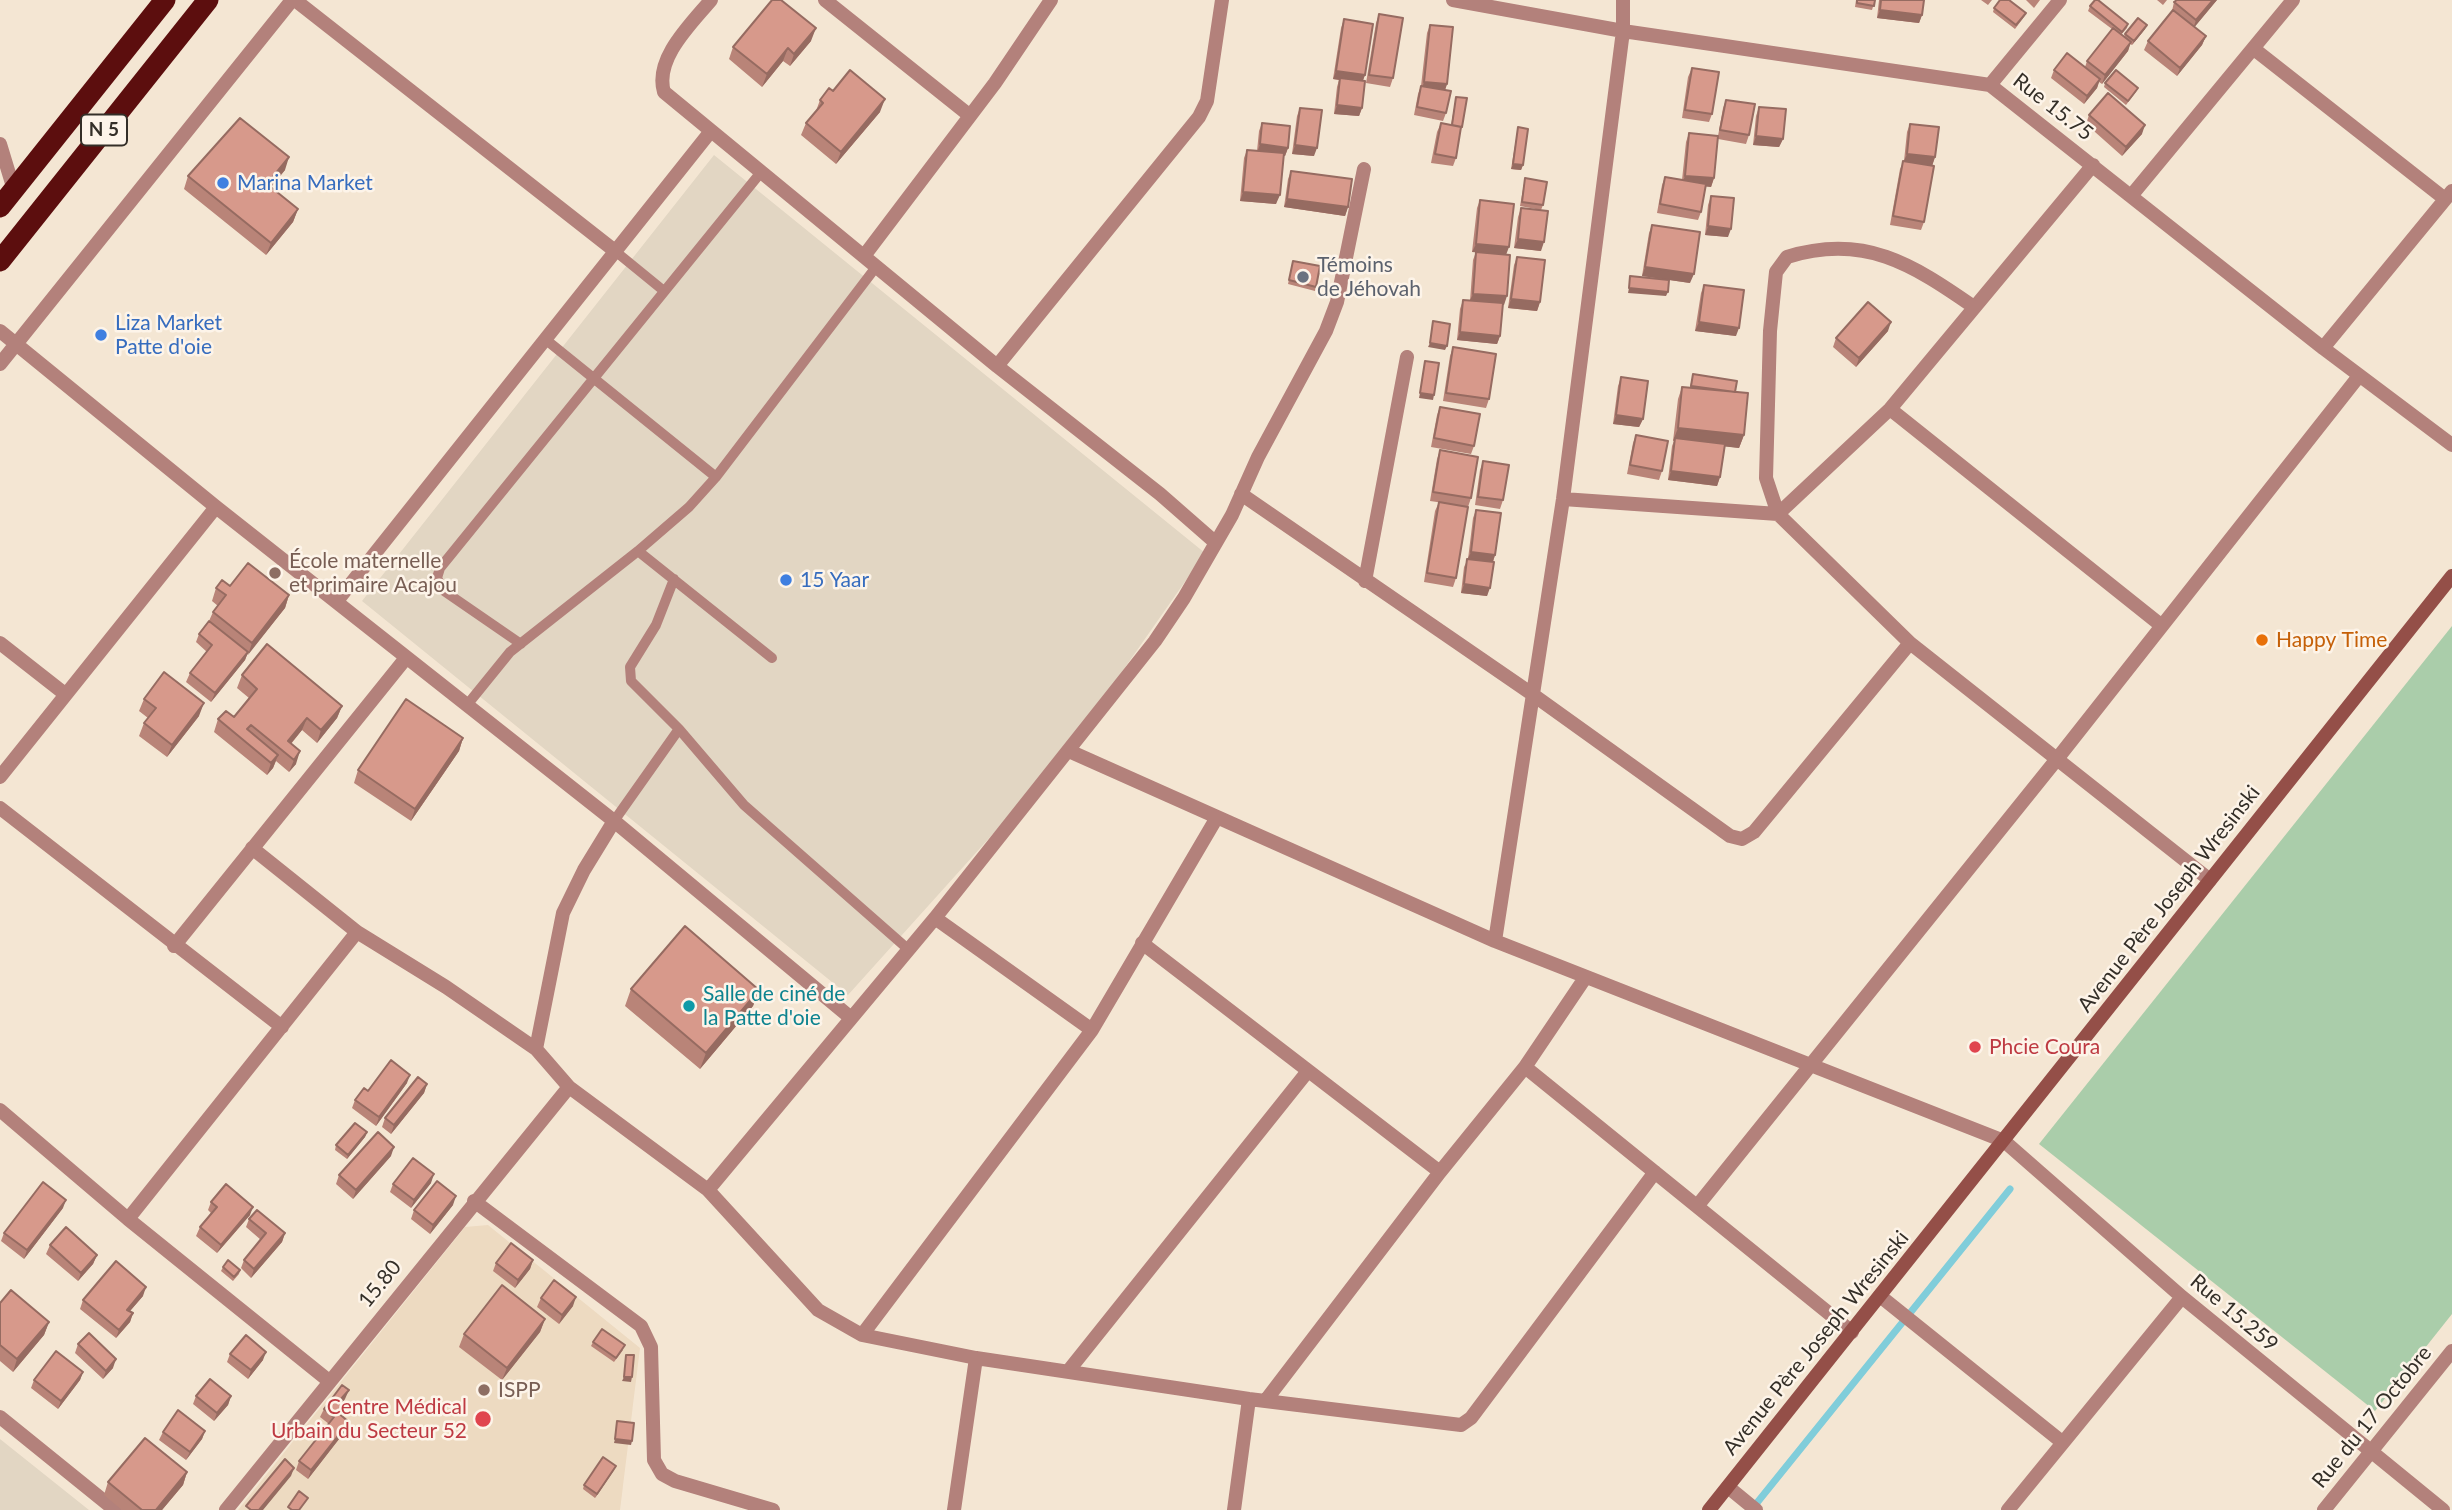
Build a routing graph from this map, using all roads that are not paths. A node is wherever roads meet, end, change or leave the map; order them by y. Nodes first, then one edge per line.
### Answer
1 (165, 0) edge
2 (208, 0) edge
3 (294, 0) edge
4 (711, 0) edge
5 (825, 0) edge
6 (1051, 0) edge
7 (1222, 0) edge
8 (1453, 0) edge
9 (1623, 0) edge
10 (2060, 0) edge
11 (2293, 0) edge
12 (1623, 31) junction
13 (2254, 49) junction
14 (1990, 85) junction
15 (969, 115) junction
16 (711, 131) junction
17 (0, 144) edge
18 (2093, 165) junction
19 (1364, 169) dead end
20 (762, 171) junction
21 (14, 190) junction
22 (2449, 195) edge
23 (2131, 196) junction
24 (0, 207) edge
25 (615, 251) junction
26 (864, 256) junction
27 (0, 261) edge
28 (876, 267) junction
29 (664, 291) junction
30 (1975, 307) junction
31 (0, 331) edge
32 (545, 339) junction
33 (16, 344) junction
34 (2323, 348) junction
35 (1407, 357) dead end
36 (0, 364) edge
37 (997, 366) junction
38 (2359, 376) junction
39 (593, 379) junction
40 (1890, 409) junction
41 (2452, 445) edge
42 (716, 477) junction
43 (1241, 494) junction
44 (1563, 499) junction
45 (216, 507) junction
46 (1778, 514) junction
47 (1216, 543) junction
48 (638, 551) junction
49 (2452, 576) edge
50 (674, 579) junction
51 (1365, 581) junction
52 (337, 601) junction
53 (2162, 626) junction
54 (0, 643) edge
55 (1910, 643) junction
56 (520, 644) junction
57 (406, 657) junction
58 (772, 659) dead end
59 (65, 694) junction
60 (1532, 694) junction
61 (467, 705) junction
62 (679, 729) junction
63 (1069, 751) junction
64 (2057, 759) junction
65 (0, 777) edge
66 (0, 808) edge
67 (1216, 819) junction
68 (614, 821) junction
69 (253, 848) junction
70 (2210, 880) junction
71 (935, 918) junction
72 (357, 932) junction
73 (1495, 941) junction
74 (1142, 943) junction
75 (174, 946) junction
76 (909, 950) junction
77 (1585, 978) junction
78 (851, 1018) junction
79 (282, 1027) junction
80 (1092, 1030) junction
81 (536, 1049) junction
82 (1813, 1065) junction
83 (1525, 1067) junction
84 (1308, 1071) junction
85 (569, 1087) junction
86 (0, 1110) edge
87 (2004, 1142) junction
88 (1440, 1172) junction
89 (1655, 1172) junction
90 (708, 1190) junction
91 (474, 1201) junction
92 (1698, 1205) junction
93 (128, 1219) junction
94 (1880, 1296) junction
95 (2182, 1297) junction
96 (1852, 1332) junction
97 (862, 1335) junction
98 (2452, 1351) edge
99 (976, 1358) junction
100 (1069, 1370) junction
101 (329, 1381) junction
102 (1249, 1399) junction
103 (1266, 1400) junction
104 (0, 1417) edge
105 (2062, 1442) junction
106 (2370, 1452) junction
107 (1728, 1487) junction
108 (115, 1510) edge
109 (226, 1510) edge
110 (773, 1510) edge
111 (954, 1510) edge
112 (1234, 1510) edge
113 (1709, 1510) edge
114 (1756, 1510) edge
115 (2008, 1510) edge
116 (2325, 1510) edge
117 (2443, 1510) edge

1 - 21 highway, N 5
2 - 27 highway, N 5
3 - 25 street
3 - 33 street
4 - 16 street
5 - 15 street
6 - 15 street
7 - 37 street
8 - 12 street, Rue 15.75
9 - 12 street
10 - 14 street
11 - 13 street
12 - 14 street, Rue 15.75
12 - 44 street
13 - 22 street
13 - 23 street
14 - 18 street, Rue 15.75
15 - 26 street
16 - 20 street
16 - 25 street
17 - 21 street
18 - 23 street, Rue 15.75
18 - 30 street
19 - 43 street
20 - 26 street
20 - 29 lane
21 - 24 highway, N 5
22 - 34 street
23 - 34 street, Rue 15.75
25 - 29 lane
25 - 32 street
26 - 28 street
28 - 37 street
28 - 42 lane
29 - 39 lane
30 - 40 street
30 - 46 street
31 - 33 street
32 - 39 lane
32 - 52 street
33 - 36 street
33 - 45 street
34 - 38 street, Rue 15.75
35 - 51 street
37 - 47 street
38 - 41 street, Rue 15.75
38 - 53 street
39 - 42 lane
39 - 56 lane
40 - 46 street
40 - 53 street
42 - 48 lane
43 - 47 street
43 - 51 street
44 - 46 street
44 - 60 street
45 - 52 street
45 - 59 street
46 - 55 street
47 - 63 street
48 - 50 lane
48 - 56 lane
49 - 70 street, Avenue Père Joseph Wresinski
50 - 58 lane
50 - 62 lane
51 - 60 street
52 - 57 street
53 - 64 street
54 - 59 street
55 - 60 street
55 - 64 street
56 - 61 lane
57 - 61 street
57 - 69 street
59 - 65 street
60 - 73 street
61 - 68 street
62 - 68 lane
62 - 76 lane
63 - 67 street, Rue 15.259
63 - 71 street
64 - 70 street
64 - 82 street
66 - 75 street
67 - 73 street, Rue 15.259
67 - 74 street
68 - 78 street
68 - 81 street
69 - 72 street
69 - 75 street
70 - 87 street, Avenue Père Joseph Wresinski
71 - 76 street
71 - 80 street
72 - 79 street
72 - 81 street
73 - 77 street, Rue 15.259
74 - 80 street
74 - 84 street
75 - 79 street
76 - 78 street
77 - 82 street, Rue 15.259
77 - 83 street
78 - 90 street
79 - 93 street
80 - 97 street
81 - 85 street
82 - 87 street, Rue 15.259
82 - 92 street
83 - 88 street
83 - 89 street
84 - 88 street
84 - 100 street
85 - 90 street
85 - 91 street, 15.80
86 - 93 street
87 - 94 street, Avenue Père Joseph Wresinski
87 - 95 street, Rue 15.259
88 - 103 street
89 - 92 street
89 - 103 street
90 - 97 street
91 - 101 street, 15.80
91 - 110 street
92 - 96 street
93 - 101 street
94 - 96 street, Avenue Père Joseph Wresinski
94 - 105 street
95 - 105 street
95 - 106 street, Rue 15.259
96 - 107 street, Avenue Père Joseph Wresinski
97 - 99 street
98 - 106 street, Rue du 17 Octobre
99 - 100 street
99 - 111 street
100 - 102 street
101 - 109 street, 15.80
102 - 103 street
102 - 112 street
104 - 108 street
105 - 115 street
106 - 116 street, Rue du 17 Octobre
106 - 117 street, Rue 15.259
107 - 113 street, Avenue Père Joseph Wresinski
107 - 114 street

